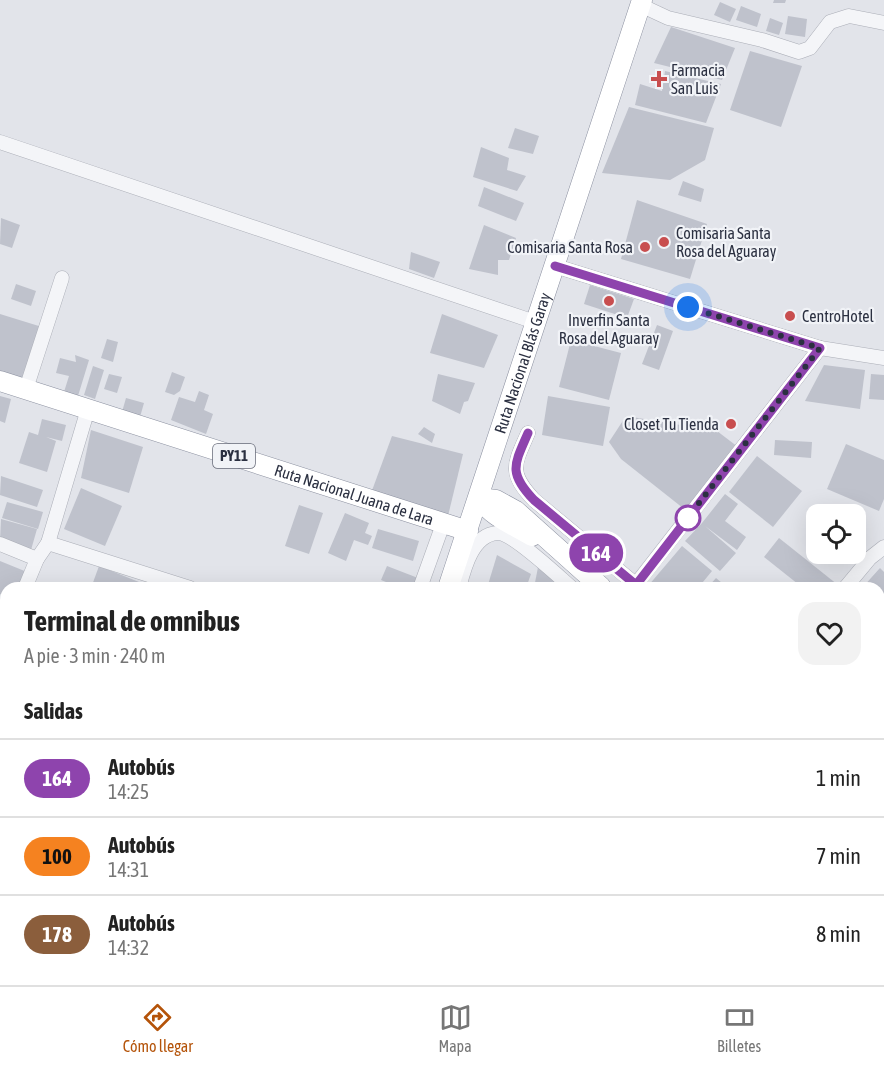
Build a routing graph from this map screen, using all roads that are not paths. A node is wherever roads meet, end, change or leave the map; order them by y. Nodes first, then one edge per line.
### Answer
1 (641, 2) edge
2 (884, 22) edge
3 (0, 142) edge
4 (555, 266) junction
5 (62, 278) dead end
6 (535, 322) junction
7 (820, 348) junction
8 (884, 358) edge
9 (0, 381) edge
10 (26, 389) junction
11 (88, 409) junction
12 (528, 433) dead end
13 (492, 457) junction
14 (479, 498) junction
15 (512, 517) junction
16 (443, 524) junction
17 (468, 531) junction
18 (48, 543) junction
19 (0, 544) edge
20 (884, 547) edge
21 (459, 557) junction
22 (37, 559) junction
23 (27, 582) edge
24 (171, 582) edge
25 (422, 582) edge
26 (450, 582) edge
27 (461, 582) edge
28 (565, 582) edge
29 (595, 582) edge
30 (630, 582) edge
31 (640, 582) edge
32 (850, 582) edge

1 - 2 street
1 - 4 highway, Ruta Nacional Blás Garay
3 - 6 street
4 - 6 highway, Ruta Nacional Blás Garay
4 - 7 street
5 - 10 street
6 - 13 highway, Ruta Nacional Blás Garay
7 - 8 street
7 - 31 street
9 - 10 highway, Ruta Nacional Juana de Lara / PY11
10 - 11 highway, Ruta Nacional Juana de Lara / PY11
11 - 16 highway, Ruta Nacional Juana de Lara / PY11
11 - 18 street
12 - 30 street
13 - 14 highway, Ruta Nacional Blás Garay
13 - 15 highway
14 - 15 highway
14 - 17 highway, Ruta Nacional Blás Garay
15 - 21 highway
15 - 29 highway
16 - 17 highway, Ruta Nacional Juana de Lara / PY11
16 - 25 street
17 - 21 highway, Ruta Nacional Blás Garay
18 - 22 street
18 - 24 street
19 - 22 street
20 - 32 street
21 - 26 highway, Ruta Nacional Blás Garay
22 - 23 street
27 - 28 street

